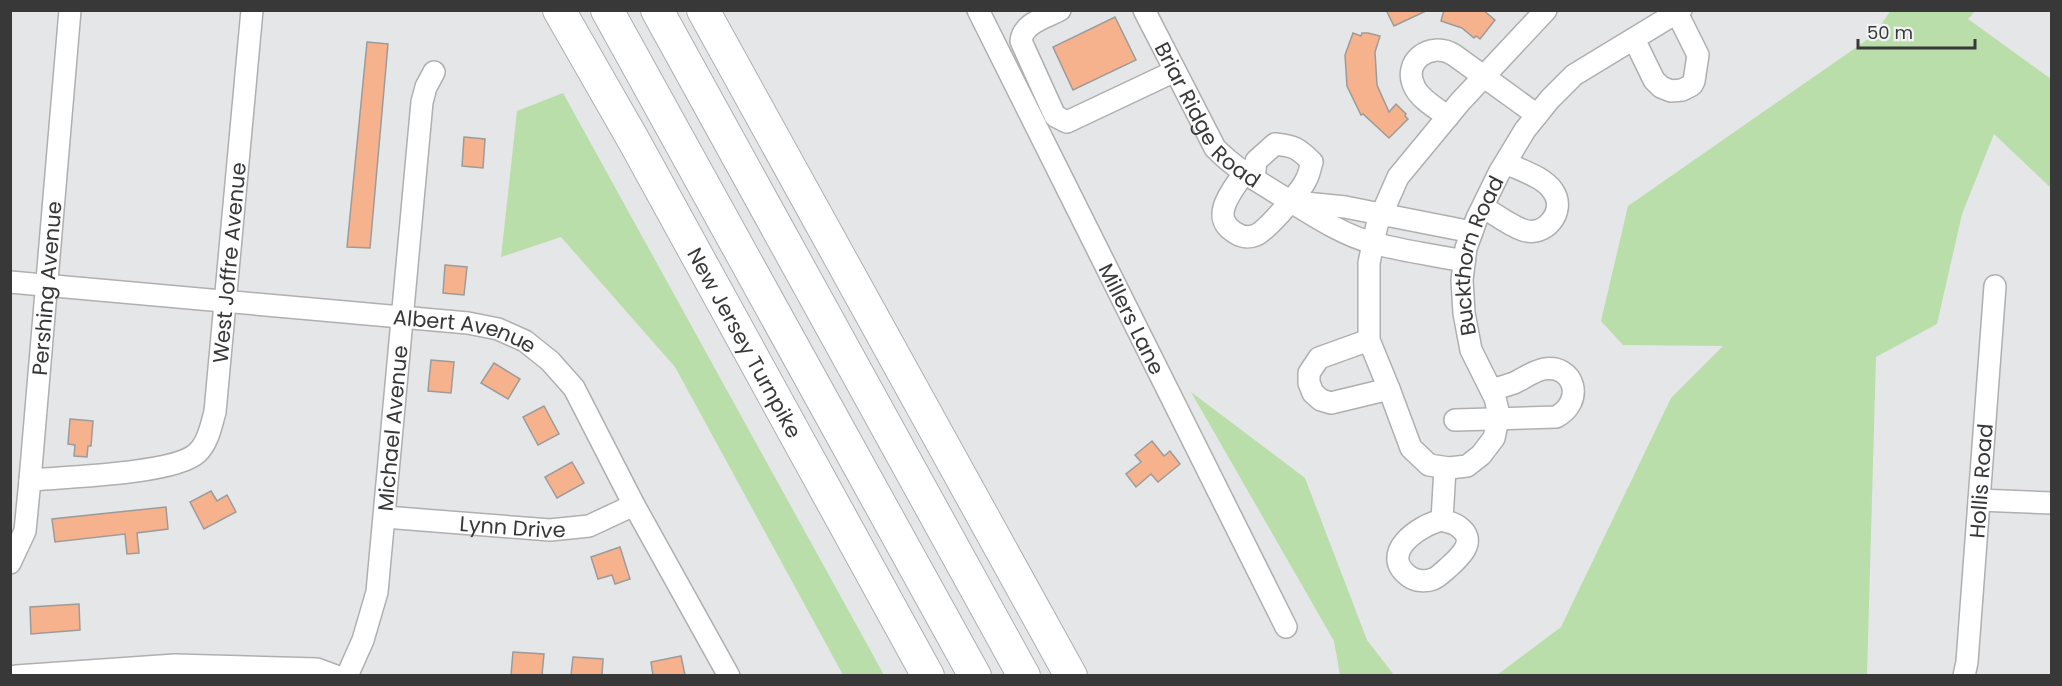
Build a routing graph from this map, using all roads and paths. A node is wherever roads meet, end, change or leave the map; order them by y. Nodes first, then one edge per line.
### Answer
1 (70, 10) edge
2 (252, 10) edge
3 (559, 10) edge
4 (607, 10) edge
5 (657, 10) edge
6 (703, 10) edge
7 (978, 10) edge
8 (1060, 10) edge
9 (1144, 10) edge
10 (1546, 10) edge
11 (1679, 12) edge
12 (1634, 39) junction
13 (1176, 71) junction
14 (434, 72) dead end
15 (1484, 77) junction
16 (1537, 116) junction
17 (1448, 117) junction
18 (1506, 163) junction
19 (1249, 176) junction
20 (1290, 201) junction
21 (1483, 207) junction
22 (1381, 213) junction
23 (1472, 232) junction
24 (1372, 243) junction
25 (1464, 261) junction
26 (10, 282) edge
27 (46, 285) junction
28 (1995, 286) dead end
29 (225, 300) junction
30 (403, 318) junction
31 (1369, 340) junction
32 (1389, 389) junction
33 (1491, 389) junction
34 (1498, 418) junction
35 (1455, 420) dead end
36 (1445, 468) junction
37 (30, 480) junction
38 (1979, 500) junction
39 (2052, 503) edge
40 (634, 505) junction
41 (385, 517) junction
42 (1442, 520) dead end
43 (10, 563) edge
44 (1286, 627) dead end
45 (214, 671) edge
46 (16, 675) edge
47 (336, 675) edge
48 (347, 675) edge
49 (729, 675) edge
50 (928, 675) edge
51 (975, 675) edge
52 (1024, 675) edge
53 (1071, 675) edge
54 (1964, 675) edge

1 - 27 street, Pershing Avenue
2 - 29 street, West Joffre Avenue
3 - 50 highway, New Jersey Turnpike
4 - 51 highway, New Jersey Turnpike
5 - 52 highway
6 - 53 highway
7 - 44 street, Millers Lane
8 - 13 street
9 - 13 street, Briar Ridge Road
10 - 15 street
11 - 12 street, Buckthorn Road
11 - 12 street
12 - 16 street, Buckthorn Road
13 - 19 street, Briar Ridge Road
14 - 30 street, Michael Avenue
15 - 16 street
15 - 17 street
15 - 17 street
16 - 18 street, Buckthorn Road
17 - 22 street
18 - 21 street, Buckthorn Road
18 - 21 street
19 - 20 street, Briar Ridge Road
19 - 20 street
19 - 20 street
20 - 22 street, Briar Ridge Road
20 - 24 street, Briar Ridge Road
21 - 23 street, Buckthorn Road
22 - 23 street, Briar Ridge Road
22 - 24 street
23 - 25 street, Buckthorn Road
24 - 25 street, Briar Ridge Road
24 - 31 street
25 - 33 street, Buckthorn Road
26 - 27 street, Albert Avenue
27 - 29 street, Albert Avenue
27 - 37 street, Pershing Avenue
28 - 38 street, Hollis Road
29 - 30 street, Albert Avenue
29 - 37 street, West Joffre Avenue
30 - 40 street, Albert Avenue
30 - 41 street, Michael Avenue
31 - 32 street
31 - 32 street
32 - 36 street
33 - 34 street, Buckthorn Road
33 - 34 street
34 - 35 street
34 - 36 street
36 - 42 street
37 - 43 street, Pershing Avenue
38 - 39 street
38 - 54 street, Hollis Road
40 - 41 street, Lynn Drive
40 - 49 street, Albert Avenue
41 - 48 street, Michael Avenue
45 - 46 street
45 - 47 street

